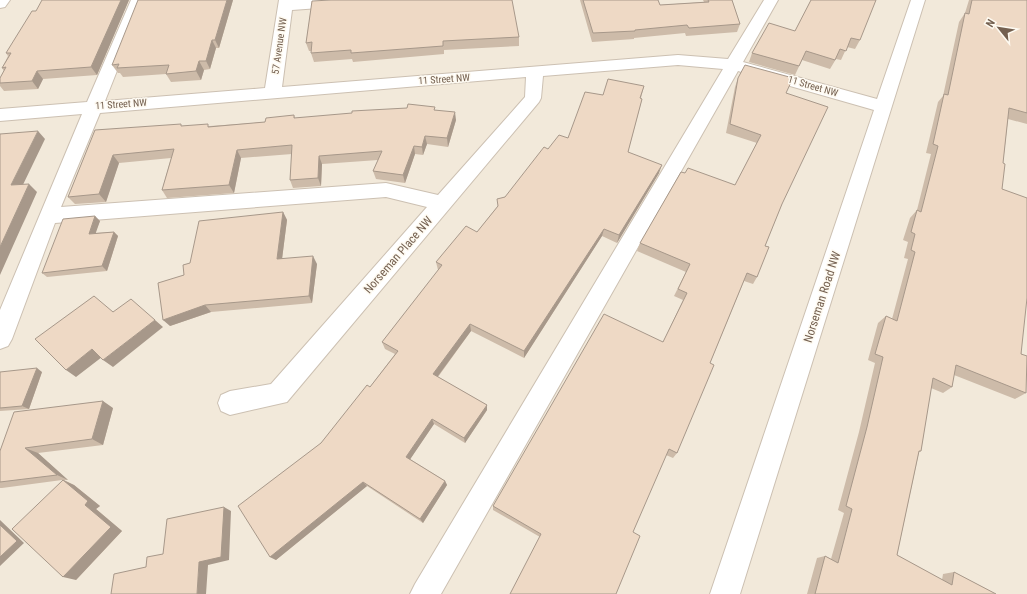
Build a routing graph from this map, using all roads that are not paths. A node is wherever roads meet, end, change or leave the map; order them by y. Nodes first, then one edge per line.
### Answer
1 (3, 0) edge
2 (138, 0) edge
3 (374, 0) edge
4 (771, 0) edge
5 (918, 0) edge
6 (285, 3) edge
7 (0, 4) edge
8 (735, 65) junction
9 (535, 72) junction
10 (273, 92) junction
11 (93, 106) junction
12 (884, 107) junction
13 (0, 115) edge
14 (442, 203) junction
15 (48, 216) junction
16 (0, 339) edge
17 (230, 403) dead end
18 (425, 594) edge
19 (725, 594) edge

1 - 7 street
2 - 11 street
3 - 6 street
4 - 8 street
5 - 12 street, Norseman Road NW
6 - 10 street, 57 Avenue NW
8 - 9 street, 11 Street NW
8 - 12 street, 11 Street NW
8 - 18 street
9 - 10 street, 11 Street NW
9 - 14 street, Norseman Place NW
10 - 11 street, 11 Street NW
11 - 13 street, 11 Street NW
11 - 15 street
12 - 19 street, Norseman Road NW
14 - 15 street
14 - 17 street, Norseman Place NW
15 - 16 street

